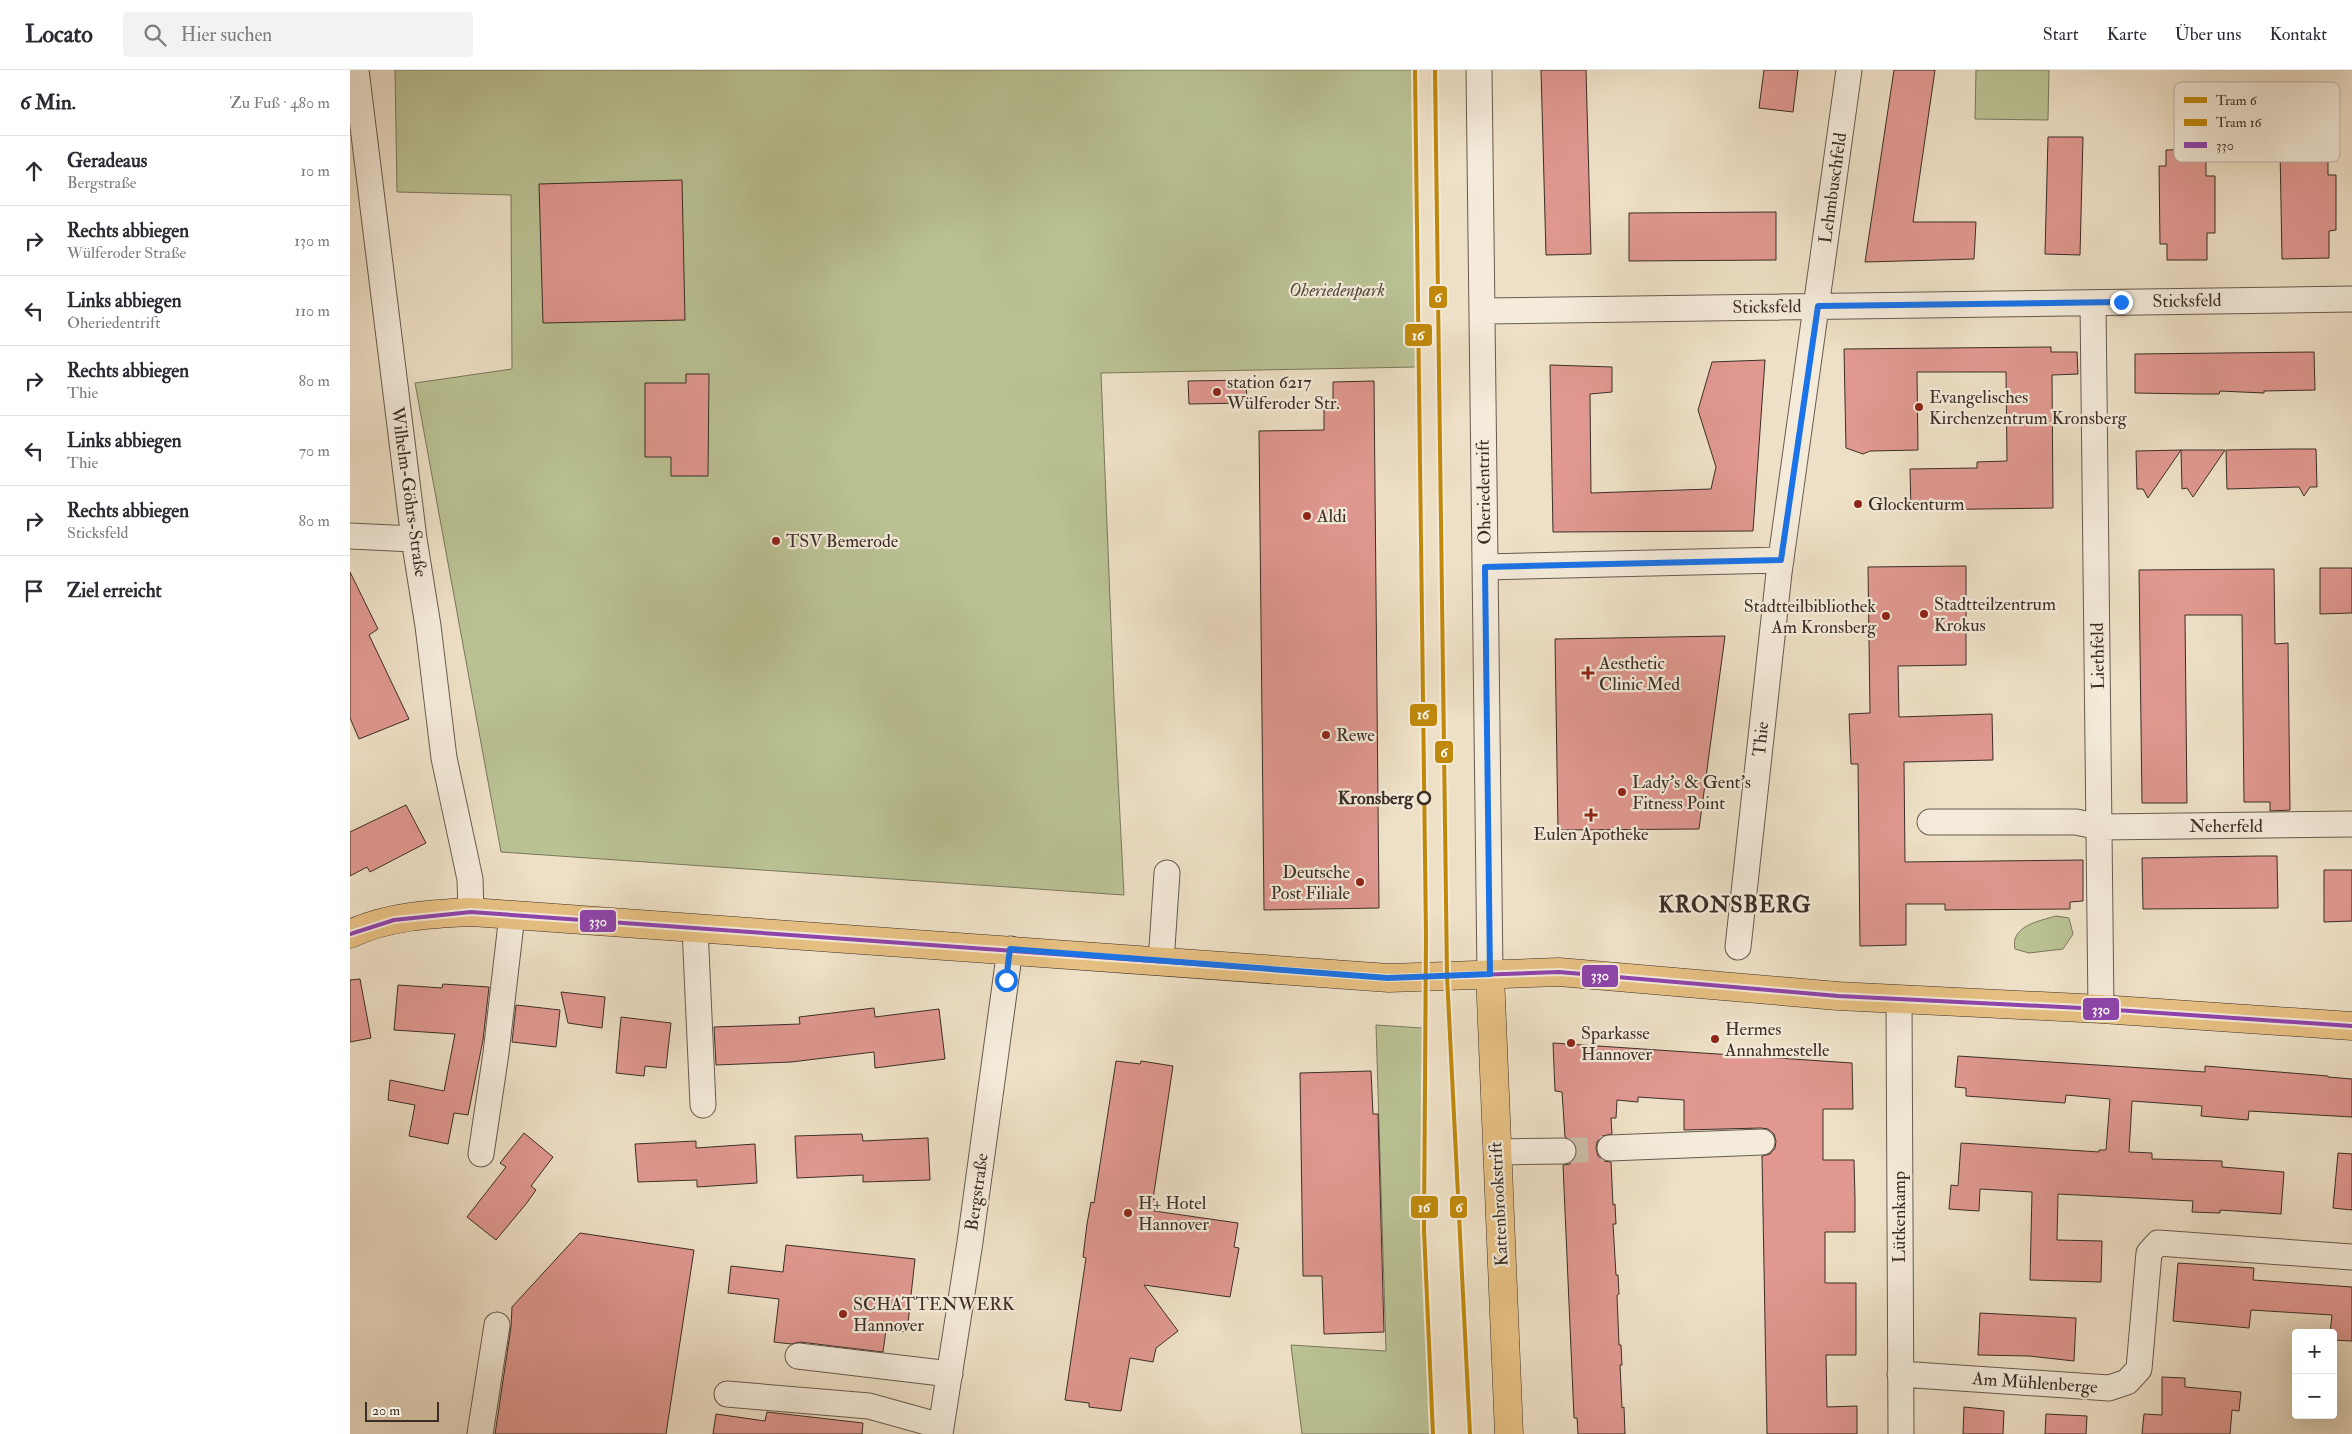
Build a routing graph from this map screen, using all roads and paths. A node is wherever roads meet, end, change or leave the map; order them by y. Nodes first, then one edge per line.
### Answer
1 (356, 70) edge
2 (1479, 70) edge
3 (1849, 70) edge
4 (2352, 299) edge
5 (2093, 303) junction
6 (1818, 306) junction
7 (1482, 311) junction
8 (350, 536) edge
9 (414, 539) junction
10 (1781, 560) junction
11 (1485, 567) junction
12 (1930, 822) dead end
13 (2352, 824) edge
14 (2100, 827) junction
15 (1167, 873) dead end
16 (471, 912) junction
17 (512, 915) junction
18 (695, 928) junction
19 (350, 934) edge
20 (1738, 947) dead end
21 (1010, 949) junction
22 (1161, 962) junction
23 (1490, 974) junction
24 (1899, 999) junction
25 (2101, 1009) junction
26 (2352, 1026) edge
27 (703, 1105) dead end
28 (1762, 1142) dead end
29 (1610, 1148) tunnel mouth
30 (1563, 1151) tunnel mouth
31 (1497, 1152) junction
32 (480, 1154) dead end
33 (2352, 1257) edge
34 (497, 1325) dead end
35 (798, 1356) dead end
36 (950, 1374) junction
37 (1900, 1374) junction
38 (727, 1394) dead end
39 (893, 1424) edge
40 (941, 1430) edge
41 (480, 1434) edge
42 (1509, 1434) edge
43 (1901, 1434) edge

1 - 9 street, Wilhelm-Göhrs-Straße
2 - 7 street, Oheriedentrift
3 - 6 street, Lehmbuschfeld
4 - 5 street, Sticksfeld
5 - 6 street, Sticksfeld
5 - 14 street, Liethfeld
6 - 7 street, Sticksfeld
6 - 10 street, Thie
7 - 11 street, Oheriedentrift
8 - 9 street
9 - 16 street, Wilhelm-Göhrs-Straße
10 - 11 street
10 - 20 street, Thie
11 - 23 street, Oheriedentrift
12 - 14 street, Neherfeld
13 - 14 street, Neherfeld
14 - 25 street, Liethfeld
15 - 22 street
16 - 17 main road
16 - 19 main road
17 - 18 main road
17 - 32 street
18 - 21 main road
18 - 27 street
21 - 22 main road
21 - 36 street, Bergstraße
22 - 23 main road
23 - 24 main road
23 - 31 main road, Kattenbrookstrift
24 - 25 main road
24 - 37 street, Lütkenkamp
25 - 26 main road
28 - 29 street
30 - 31 street
31 - 42 main road, Kattenbrookstrift
33 - 37 street, Am Mühlenberge
34 - 41 street
35 - 36 street
36 - 40 street, Bergstraße
37 - 43 street, Lütkenkamp
38 - 39 street
39 - 40 street

